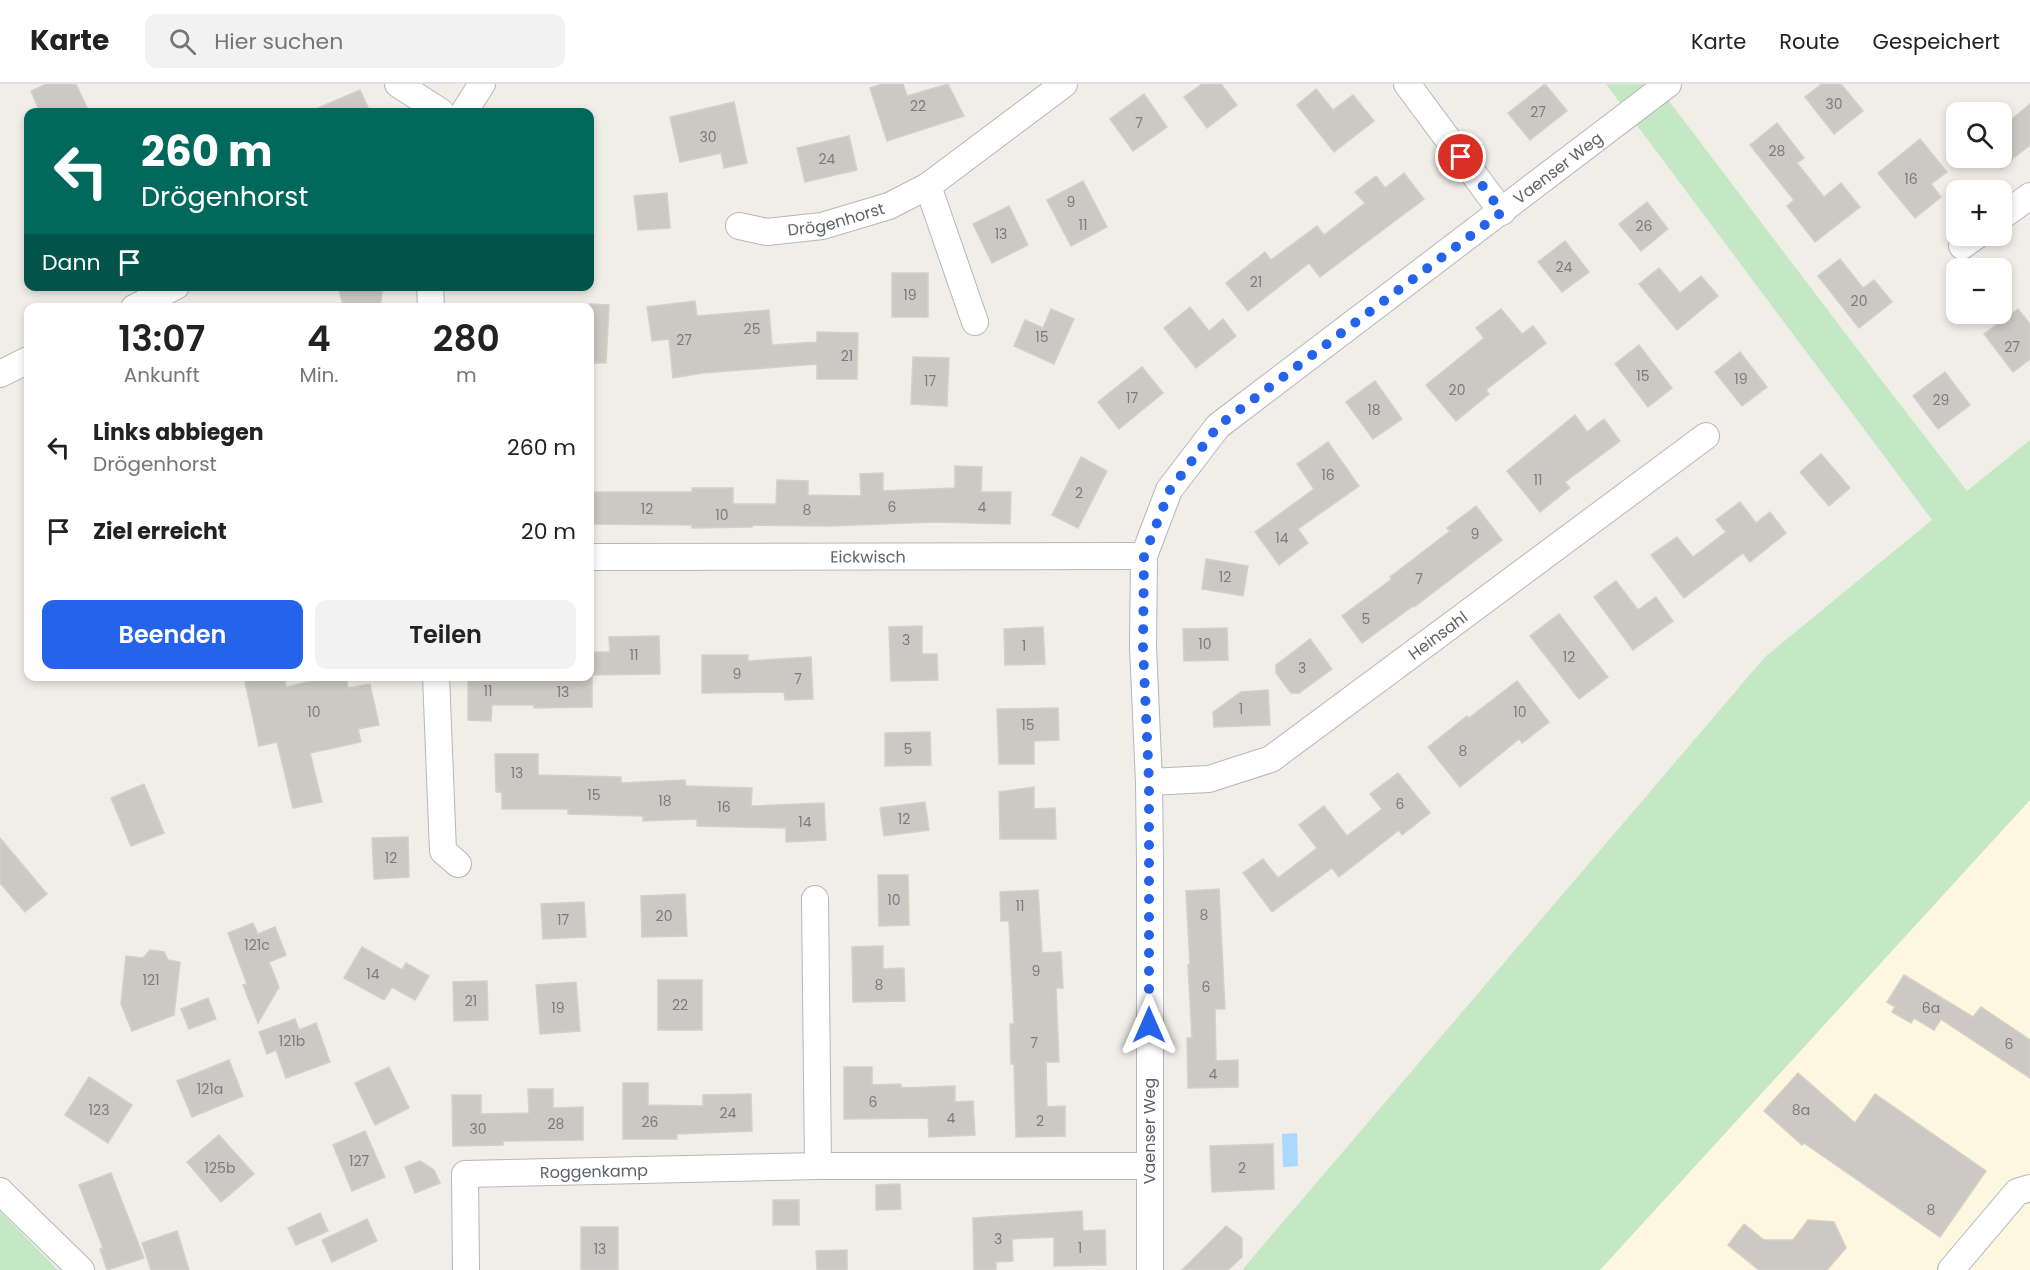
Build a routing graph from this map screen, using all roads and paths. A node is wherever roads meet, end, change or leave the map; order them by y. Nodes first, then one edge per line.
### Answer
1 (398, 84) edge
2 (482, 84) edge
3 (1064, 84) edge
4 (1407, 84) edge
5 (1668, 84) edge
6 (435, 108) edge
7 (467, 108) edge
8 (928, 186) junction
9 (2030, 195) edge
10 (2012, 209) edge
11 (1502, 212) junction
12 (739, 225) dead end
13 (166, 291) edge
14 (144, 303) edge
15 (975, 322) dead end
16 (24, 362) edge
17 (0, 374) edge
18 (1706, 435) dead end
19 (1144, 556) junction
20 (594, 557) edge
21 (436, 681) edge
22 (1149, 782) junction
23 (458, 864) dead end
24 (815, 899) dead end
25 (818, 1166) junction
26 (1149, 1166) junction
27 (2030, 1188) edge
28 (0, 1191) edge
29 (81, 1270) edge
30 (466, 1270) edge
31 (1150, 1270) edge
32 (1951, 1270) edge

1 - 6 street
2 - 7 street
3 - 8 street, Drögenhorst
4 - 11 street
5 - 11 street, Vaenser Weg
8 - 12 street, Drögenhorst
8 - 15 street
9 - 10 street
11 - 19 street, Vaenser Weg
13 - 14 street
16 - 17 street
18 - 22 street, Heinsahl
19 - 20 street, Eickwisch
19 - 22 street, Vaenser Weg
21 - 23 street
22 - 26 street, Vaenser Weg
24 - 25 street
25 - 26 street, Roggenkamp
25 - 30 street, Roggenkamp
26 - 31 street, Vaenser Weg
27 - 32 street
28 - 29 street

